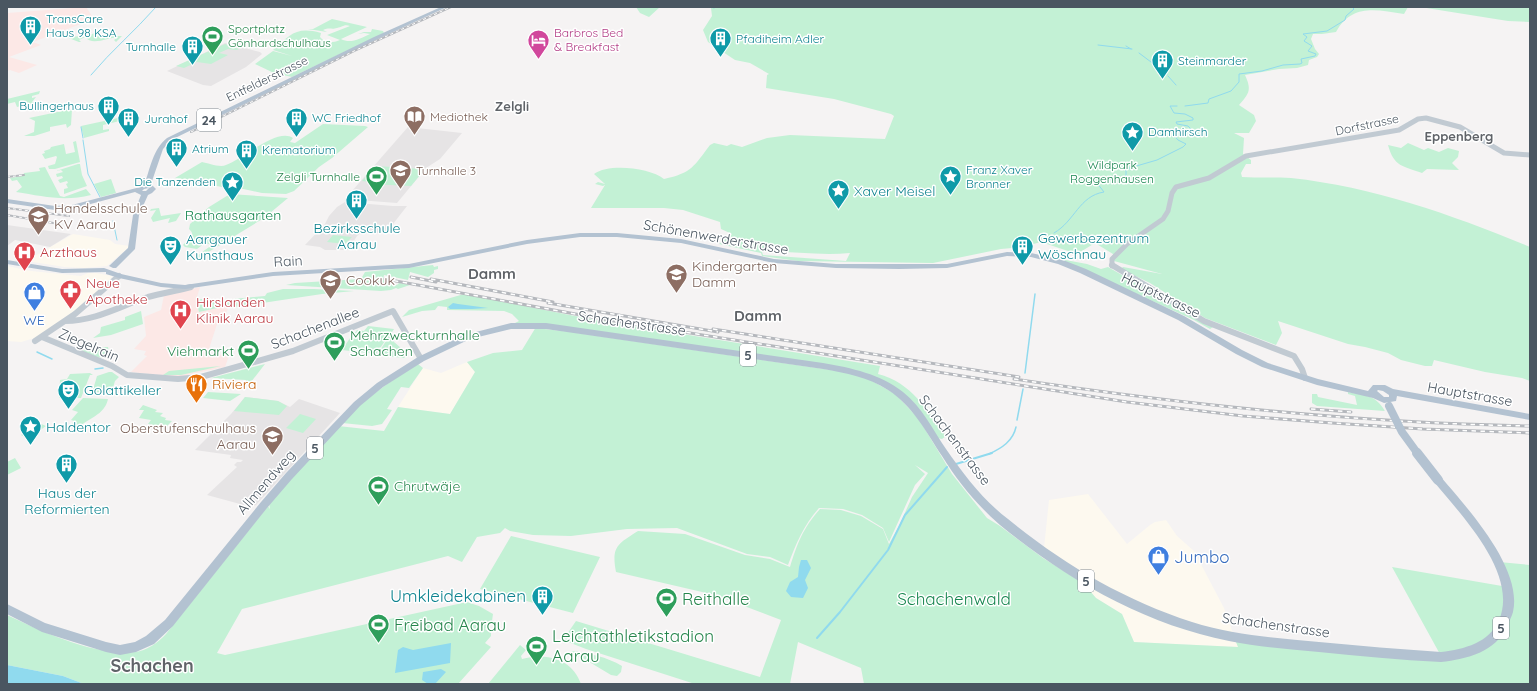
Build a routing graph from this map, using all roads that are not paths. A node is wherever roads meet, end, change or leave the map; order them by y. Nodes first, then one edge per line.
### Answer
1 (445, 7) edge
2 (1530, 155) edge
3 (143, 191) junction
4 (7, 201) edge
5 (1000, 256) joint
6 (7, 262) edge
7 (110, 269) junction
8 (334, 271) joint
9 (121, 274) junction
10 (169, 289) junction
11 (65, 321) junction
12 (42, 337) junction
13 (35, 341) dead end
14 (419, 356) junction
15 (127, 375) joint
16 (1305, 378) junction
17 (1390, 399) junction
18 (1526, 416) edge
19 (7, 609) edge

1 - 3 main road, Entfelderstrasse / 24
2 - 16 street, Dorfstrasse
3 - 4 main road
3 - 7 main road, Entfelderstrasse
5 - 8 main road, Schönenwerderstrasse
5 - 16 main road, Hauptstrasse
6 - 7 main road
7 - 9 main road
8 - 10 main road, Rain
9 - 10 main road
9 - 11 street
10 - 11 street, Rain
11 - 12 street
12 - 13 street
12 - 15 street, Ziegelrain
14 - 15 street, Schachenallee
14 - 17 main road, Schachenstrasse / 5, bridge
14 - 19 main road, Allmendweg / 5
16 - 17 main road, Hauptstrasse
17 - 18 main road, Hauptstrasse

